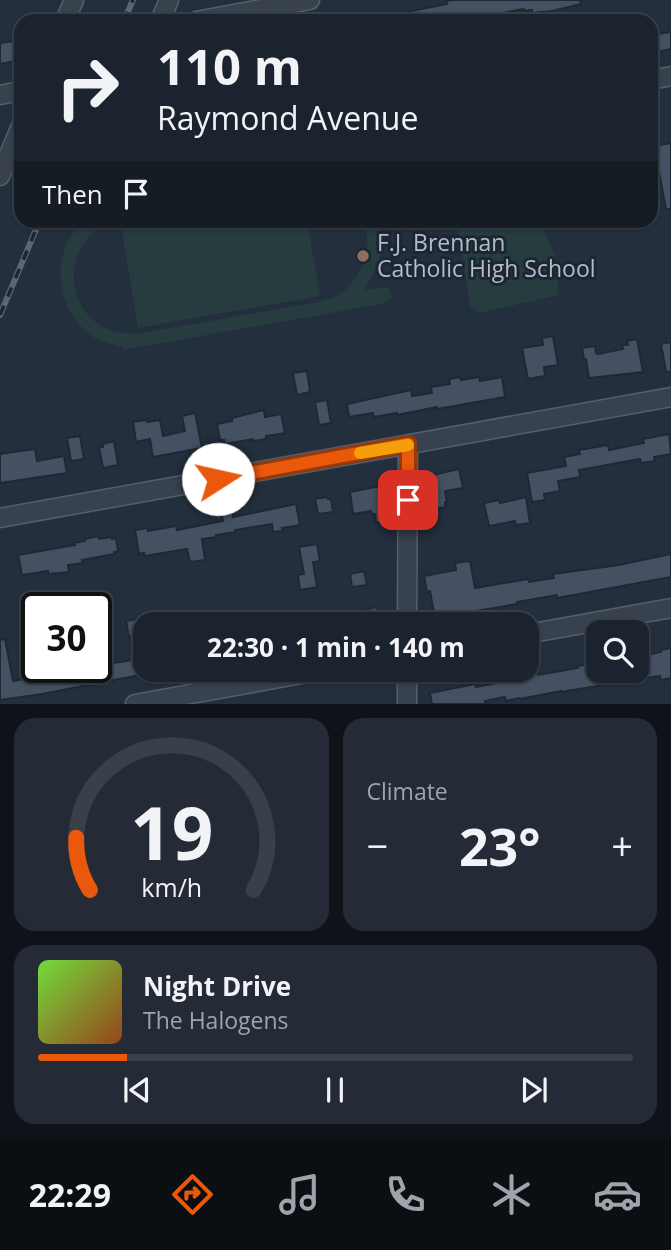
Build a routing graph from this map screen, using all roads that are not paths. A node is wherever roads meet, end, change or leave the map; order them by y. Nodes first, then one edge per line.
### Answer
1 (310, 0) edge
2 (235, 14) edge
3 (14, 143) edge
4 (0, 176) edge
5 (671, 397) edge
6 (408, 444) junction
7 (0, 518) edge
8 (671, 608) edge
9 (407, 612) edge
10 (539, 632) edge
11 (257, 682) edge
12 (407, 682) edge
13 (135, 704) edge
14 (407, 704) edge

1 - 2 street
3 - 4 street
5 - 6 street
6 - 7 street
6 - 9 street
8 - 10 street
11 - 13 street
12 - 14 street

